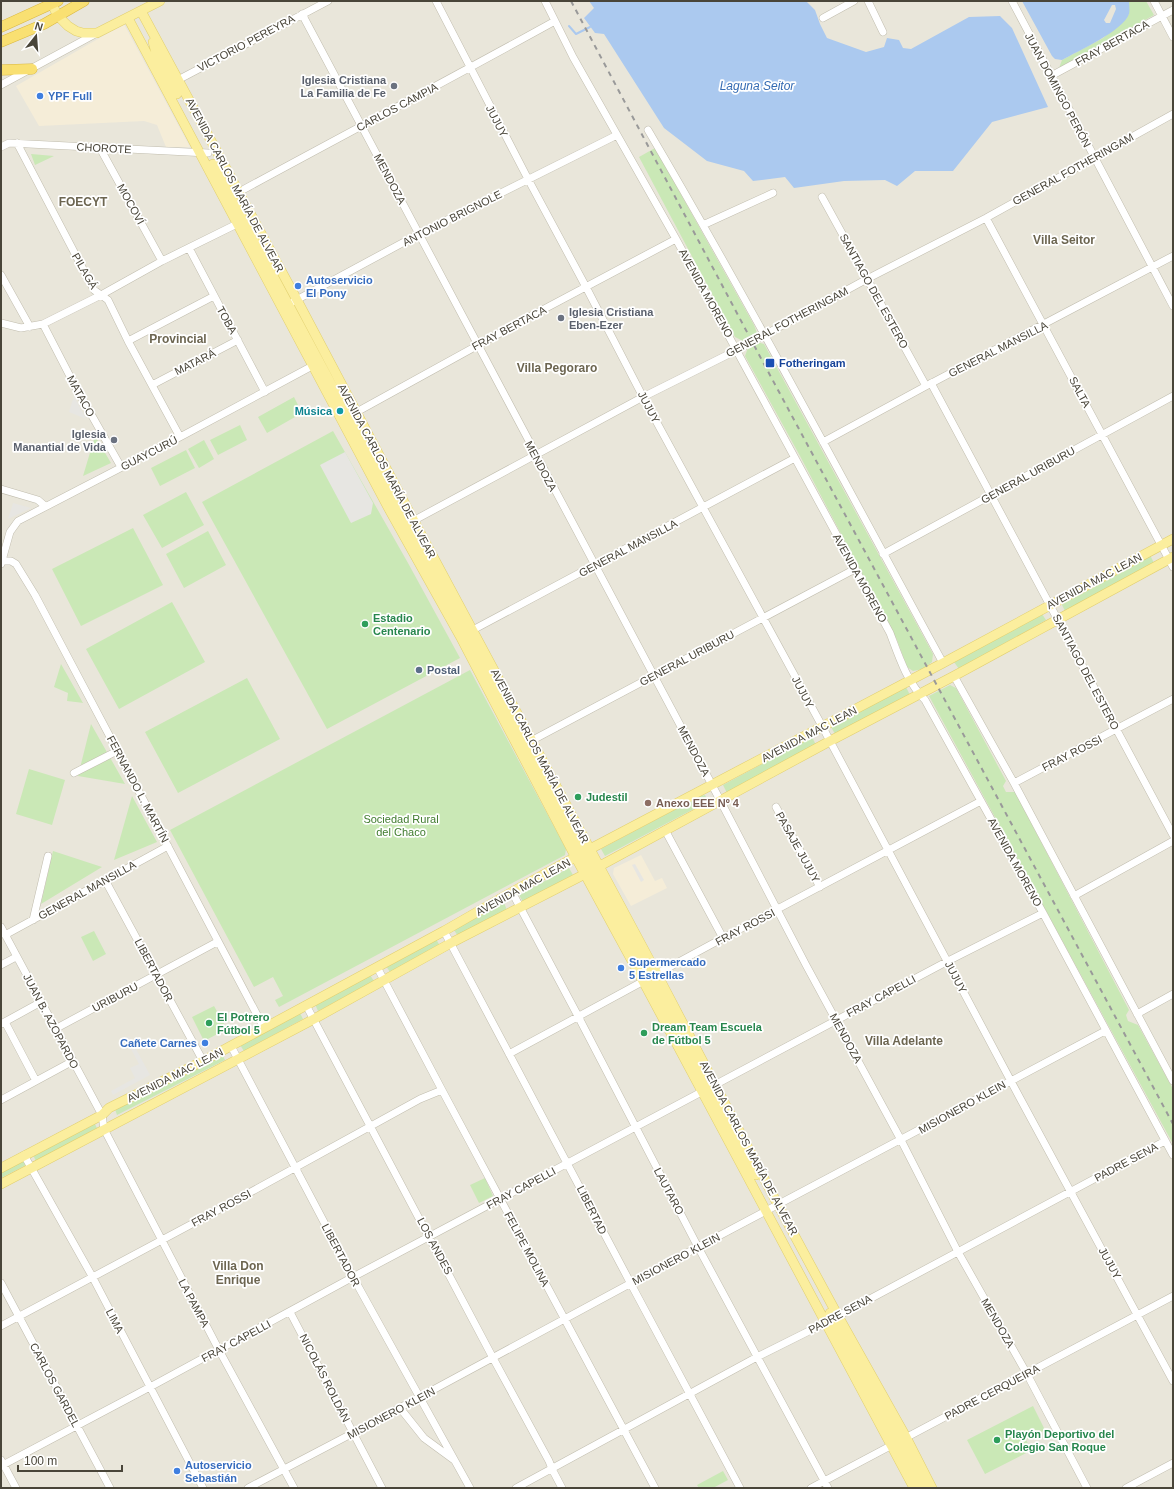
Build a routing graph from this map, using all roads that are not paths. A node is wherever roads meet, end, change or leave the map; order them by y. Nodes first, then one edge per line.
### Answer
1 (84, 1) edge
2 (160, 1) edge
3 (328, 1) edge
4 (436, 1) edge
5 (545, 1) edge
6 (854, 1) edge
7 (868, 1) edge
8 (1012, 1) edge
9 (1154, 1) edge
10 (54, 2) edge
11 (1173, 10) edge
12 (141, 11) junction
13 (302, 14) junction
14 (57, 15) junction
15 (1162, 16) junction
16 (128, 18) junction
17 (823, 18) dead end
18 (555, 21) junction
19 (148, 26) junction
20 (1, 27) edge
21 (134, 29) junction
22 (883, 32) dead end
23 (98, 33) junction
24 (1173, 37) edge
25 (1, 42) edge
26 (157, 56) junction
27 (470, 68) junction
28 (32, 69) junction
29 (1, 70) edge
30 (1051, 76) junction
31 (171, 83) junction
32 (1, 85) edge
33 (1173, 114) edge
34 (360, 125) junction
35 (648, 130) dead end
36 (618, 135) junction
37 (18, 143) junction
38 (1, 147) edge
39 (100, 148) junction
40 (204, 153) junction
41 (1094, 157) junction
42 (528, 179) junction
43 (239, 192) junction
44 (773, 193) dead end
45 (822, 197) dead end
46 (986, 218) junction
47 (245, 220) junction
48 (703, 225) junction
49 (419, 234) junction
50 (676, 239) junction
51 (189, 248) junction
52 (1173, 256) edge
53 (162, 261) junction
54 (1153, 267) junction
55 (1, 275) edge
56 (867, 279) junction
57 (586, 287) junction
58 (102, 295) junction
59 (214, 296) junction
60 (293, 302) junction
61 (1173, 306) edge
62 (1, 323) edge
63 (43, 324) junction
64 (1044, 324) junction
65 (30, 327) junction
66 (764, 335) junction
67 (238, 340) junction
68 (128, 341) junction
69 (478, 345) junction
70 (737, 350) junction
71 (316, 364) junction
72 (928, 384) junction
73 (152, 385) junction
74 (265, 392) junction
75 (1173, 396) edge
76 (643, 397) junction
77 (349, 416) junction
78 (1102, 434) junction
79 (180, 437) junction
80 (823, 442) junction
81 (535, 455) junction
82 (796, 458) junction
83 (121, 468) junction
84 (1, 489) edge
85 (991, 495) junction
86 (45, 506) junction
87 (703, 508) junction
88 (407, 524) junction
89 (1173, 539) edge
90 (1161, 545) junction
91 (883, 554) junction
92 (1172, 561) edge
93 (1, 562) edge
94 (594, 565) junction
95 (855, 569) junction
96 (1050, 604) junction
97 (764, 618) junction
98 (1058, 619) junction
99 (466, 633) junction
100 (943, 663) junction
101 (653, 676) junction
102 (954, 676) junction
103 (910, 680) junction
104 (919, 694) junction
105 (1173, 699) edge
106 (822, 726) junction
107 (1117, 730) junction
108 (830, 741) junction
109 (525, 744) junction
110 (117, 751) junction
111 (74, 773) dead end
112 (1014, 783) junction
113 (712, 785) junction
114 (720, 800) junction
115 (981, 801) junction
116 (776, 807) dead end
117 (665, 830) junction
118 (1173, 835) edge
119 (1173, 841) edge
120 (168, 846) junction
121 (888, 851) junction
122 (583, 854) junction
123 (48, 856) dead end
124 (592, 870) junction
125 (105, 880) junction
126 (820, 887) junction
127 (512, 892) junction
128 (1074, 896) junction
129 (519, 907) junction
130 (777, 910) junction
131 (1043, 913) junction
132 (33, 920) junction
133 (1, 928) edge
134 (444, 931) junction
135 (5, 935) junction
136 (723, 938) junction
137 (217, 942) junction
138 (451, 944) junction
139 (16, 957) junction
140 (948, 961) junction
141 (1, 965) edge
142 (378, 967) junction
143 (156, 975) junction
144 (650, 978) junction
145 (385, 981) junction
146 (1173, 994) edge
147 (41, 1002) junction
148 (306, 1005) junction
149 (1137, 1014) junction
150 (578, 1016) junction
151 (314, 1019) junction
152 (836, 1021) junction
153 (3, 1023) edge
154 (264, 1028) junction
155 (55, 1029) junction
156 (1105, 1031) junction
157 (231, 1046) junction
158 (509, 1054) junction
159 (238, 1059) junction
160 (73, 1061) junction
161 (203, 1061) junction
162 (1011, 1080) junction
163 (36, 1081) junction
164 (1173, 1081) edge
165 (709, 1089) junction
166 (442, 1090) junction
167 (1, 1100) edge
168 (102, 1115) junction
169 (371, 1127) junction
170 (635, 1128) junction
171 (104, 1129) junction
172 (902, 1140) junction
173 (1165, 1141) junction
174 (24, 1155) junction
175 (1173, 1155) edge
176 (568, 1164) junction
177 (1, 1168) edge
178 (31, 1168) junction
179 (295, 1168) junction
180 (1, 1184) edge
181 (1070, 1192) junction
182 (501, 1199) junction
183 (773, 1208) junction
184 (430, 1237) junction
185 (161, 1240) junction
186 (698, 1247) junction
187 (958, 1252) junction
188 (92, 1276) junction
189 (353, 1277) junction
190 (1, 1283) edge
191 (630, 1284) junction
192 (1173, 1296) edge
193 (290, 1312) junction
194 (1138, 1315) junction
195 (19, 1316) junction
196 (832, 1319) junction
197 (565, 1320) junction
198 (1, 1326) edge
199 (219, 1350) junction
200 (757, 1357) junction
201 (493, 1358) junction
202 (1027, 1374) junction
203 (1173, 1382) edge
204 (150, 1387) junction
205 (690, 1394) junction
206 (420, 1397) junction
207 (400, 1408) junction
208 (77, 1425) junction
209 (624, 1430) junction
210 (353, 1433) junction
211 (899, 1441) junction
212 (456, 1462) junction
213 (2, 1463) edge
214 (1173, 1463) edge
215 (552, 1469) junction
216 (284, 1470) junction
217 (824, 1481) junction
218 (16, 1488) edge
219 (110, 1488) edge
220 (203, 1488) edge
221 (248, 1488) edge
222 (294, 1488) edge
223 (382, 1488) edge
224 (470, 1488) edge
225 (516, 1488) edge
226 (562, 1488) edge
227 (655, 1488) edge
228 (740, 1488) edge
229 (810, 1488) edge
230 (828, 1488) edge
231 (914, 1488) edge
232 (924, 1488) edge
233 (932, 1488) edge
234 (1087, 1488) edge
235 (1126, 1488) edge

1 - 14 highway
2 - 12 main road
3 - 13 street, VICTORIO PEREYRA
4 - 27 street, JUJUY
5 - 18 street, AVENIDA MORENO
6 - 17 street
7 - 22 street
8 - 30 street, JUAN DOMINGO PERÓN
9 - 15 street
10 - 14 main road
10 - 20 highway
11 - 15 street, FRAY BERTACA
12 - 16 main road
12 - 19 main road, AVENIDA CARLOS MARÍA DE ALVEAR
13 - 31 street, VICTORIO PEREYRA
13 - 34 street, MENDOZA
14 - 23 main road
14 - 25 highway
15 - 24 street
15 - 30 street, FRAY BERTACA
16 - 21 main road, AVENIDA CARLOS MARÍA DE ALVEAR
16 - 23 main road
18 - 27 street, CARLOS CAMPIA
18 - 36 street, AVENIDA MORENO
19 - 26 main road, AVENIDA CARLOS MARÍA DE ALVEAR
19 - 31 main road, AVENIDA CARLOS MARÍA DE ALVEAR
21 - 26 main road, AVENIDA CARLOS MARÍA DE ALVEAR
21 - 31 main road, AVENIDA CARLOS MARÍA DE ALVEAR
23 - 28 street
26 - 31 main road, AVENIDA CARLOS MARÍA DE ALVEAR
27 - 34 street, CARLOS CAMPIA
27 - 42 street, JUJUY
28 - 29 highway
28 - 32 street
30 - 41 street, JUAN DOMINGO PERÓN
31 - 40 main road, AVENIDA CARLOS MARÍA DE ALVEAR
31 - 43 main road, AVENIDA CARLOS MARÍA DE ALVEAR
33 - 41 street, GENERAL FOTHERINGAM
34 - 43 street, CARLOS CAMPIA
34 - 49 street, MENDOZA
35 - 48 street
36 - 42 street, ANTONIO BRIGNOLE
36 - 50 street, AVENIDA MORENO
37 - 38 street, CHOROTE
37 - 39 street, CHOROTE
37 - 58 street, PILAGÁ
39 - 40 street, CHOROTE
39 - 53 street, MOCOVÍ
40 - 47 main road, AVENIDA CARLOS MARÍA DE ALVEAR
41 - 46 street, GENERAL FOTHERINGAM
41 - 54 street, JUAN DOMINGO PERÓN
42 - 49 street, ANTONIO BRIGNOLE
42 - 57 street, JUJUY
43 - 47 main road, AVENIDA CARLOS MARÍA DE ALVEAR
44 - 48 street
45 - 56 street, SANTIAGO DEL ESTERO
46 - 56 street, GENERAL FOTHERINGAM
46 - 64 street, SALTA
47 - 51 street
47 - 60 main road, AVENIDA CARLOS MARÍA DE ALVEAR
47 - 71 main road, AVENIDA CARLOS MARÍA DE ALVEAR
48 - 66 street
49 - 60 street, ANTONIO BRIGNOLE
49 - 69 street, MENDOZA
50 - 57 street, FRAY BERTACA
50 - 70 street, AVENIDA MORENO
51 - 53 street
51 - 59 street, TOBA
52 - 54 street, GENERAL MANSILLA
53 - 58 street
54 - 61 street, JUAN DOMINGO PERÓN
54 - 64 street, GENERAL MANSILLA
55 - 65 street
56 - 66 street, GENERAL FOTHERINGAM
56 - 72 street, SANTIAGO DEL ESTERO
57 - 69 street, FRAY BERTACA
57 - 76 street, JUJUY
58 - 63 street
58 - 68 street, PILAGÁ
59 - 67 street, TOBA
59 - 68 street
60 - 71 main road, AVENIDA CARLOS MARÍA DE ALVEAR
60 - 77 main road, AVENIDA CARLOS MARÍA DE ALVEAR
62 - 65 street
63 - 65 street
63 - 83 street, MATACO
64 - 72 street, GENERAL MANSILLA
64 - 78 street, SALTA
66 - 70 street, GENERAL FOTHERINGAM
66 - 80 street
67 - 73 street, MATARÁ
67 - 74 street, TOBA
68 - 73 street, PILAGÁ
69 - 77 street, FRAY BERTACA
69 - 81 street, MENDOZA
70 - 76 street, GENERAL FOTHERINGAM
70 - 82 street, AVENIDA MORENO
71 - 74 street, GUAYCURÚ
71 - 77 main road, AVENIDA CARLOS MARÍA DE ALVEAR
72 - 80 street, GENERAL MANSILLA
72 - 85 street, SANTIAGO DEL ESTERO
73 - 79 street, PILAGÁ
74 - 79 street, GUAYCURÚ
75 - 78 street, GENERAL URIBURU
76 - 81 street, GENERAL FOTHERINGAM
76 - 87 street, JUJUY
77 - 88 main road, AVENIDA CARLOS MARÍA DE ALVEAR
77 - 88 main road, AVENIDA CARLOS MARÍA DE ALVEAR
78 - 85 street, GENERAL URIBURU
78 - 90 street, SALTA
79 - 83 street, GUAYCURÚ
80 - 91 street
81 - 88 street, GENERAL FOTHERINGAM
81 - 94 street, MENDOZA
82 - 87 street, GENERAL MANSILLA
82 - 95 street, AVENIDA MORENO
83 - 86 street, GUAYCURÚ
84 - 86 street
85 - 91 street, GENERAL URIBURU
85 - 96 street, SANTIAGO DEL ESTERO
86 - 93 street, GUAYCURÚ
87 - 94 street, GENERAL MANSILLA
87 - 97 street, JUJUY
88 - 99 main road, AVENIDA CARLOS MARÍA DE ALVEAR
88 - 99 main road, AVENIDA CARLOS MARÍA DE ALVEAR
89 - 90 main road, AVENIDA MAC LEAN
90 - 92 street, SALTA
90 - 96 main road, AVENIDA MAC LEAN
91 - 100 street
92 - 98 main road, AVENIDA MAC LEAN
93 - 110 street, FERNANDO L. MARTÍN
94 - 99 street, GENERAL MANSILLA
94 - 101 street, MENDOZA
95 - 97 street, GENERAL URIBURU
95 - 103 street, AVENIDA MORENO
96 - 98 street, SANTIAGO DEL ESTERO
96 - 100 main road, AVENIDA MAC LEAN
97 - 101 street, GENERAL URIBURU
97 - 106 street, JUJUY
98 - 102 main road, AVENIDA MAC LEAN
98 - 107 street, SANTIAGO DEL ESTERO
99 - 109 main road, AVENIDA CARLOS MARÍA DE ALVEAR
99 - 109 main road, AVENIDA CARLOS MARÍA DE ALVEAR
100 - 102 main road
100 - 103 main road, AVENIDA MAC LEAN
101 - 109 street, GENERAL URIBURU
101 - 113 street, MENDOZA
102 - 104 main road, AVENIDA MAC LEAN
102 - 112 street
103 - 104 street, AVENIDA MORENO
103 - 106 main road, AVENIDA MAC LEAN
104 - 108 main road, AVENIDA MAC LEAN
104 - 115 street, AVENIDA MORENO
105 - 107 street, FRAY ROSSI
106 - 108 street, JUJUY
106 - 113 main road, AVENIDA MAC LEAN
107 - 112 street, FRAY ROSSI
107 - 118 street, SANTIAGO DEL ESTERO
108 - 114 main road, AVENIDA MAC LEAN
108 - 121 street, JUJUY
109 - 122 main road, AVENIDA CARLOS MARÍA DE ALVEAR
110 - 111 street
110 - 120 street, FERNANDO L. MARTÍN
112 - 128 street
113 - 114 street, MENDOZA
113 - 122 main road, AVENIDA MAC LEAN
114 - 117 main road, AVENIDA MAC LEAN
114 - 130 street, MENDOZA
115 - 121 street, FRAY ROSSI
115 - 131 street, AVENIDA MORENO
116 - 126 street, PASAJE JUJUY
117 - 124 main road, AVENIDA MAC LEAN
117 - 136 street
119 - 128 street
120 - 125 street, GENERAL MANSILLA
120 - 137 street, FERNANDO L. MARTÍN
121 - 126 street, FRAY ROSSI
121 - 140 street, JUJUY
122 - 124 main road, AVENIDA CARLOS MARÍA DE ALVEAR
122 - 127 main road, AVENIDA MAC LEAN
123 - 132 street
124 - 129 main road, AVENIDA MAC LEAN
124 - 144 main road, AVENIDA CARLOS MARÍA DE ALVEAR
125 - 132 street, GENERAL MANSILLA
125 - 143 street, LIBERTADOR
126 - 130 street, FRAY ROSSI
127 - 129 street, LAUTARO
127 - 134 main road, AVENIDA MAC LEAN
128 - 149 street
129 - 138 main road, AVENIDA MAC LEAN
129 - 150 street, LAUTARO
130 - 136 street, FRAY ROSSI
130 - 152 street, MENDOZA
131 - 140 street, FRAY CAPELLI
131 - 156 street, AVENIDA MORENO
132 - 135 street, GENERAL MANSILLA
133 - 135 street, JUAN B. AZOPARDO
134 - 138 street, LIBERTAD
134 - 142 main road, AVENIDA MAC LEAN
135 - 139 street, JUAN B. AZOPARDO
136 - 144 street, FRAY ROSSI
137 - 143 street, URIBURU
137 - 154 street, FERNANDO L. MARTÍN
138 - 145 main road, AVENIDA MAC LEAN
138 - 158 street, LIBERTAD
139 - 141 street
139 - 147 street, JUAN B. AZOPARDO
140 - 152 street, FRAY CAPELLI
140 - 162 street, JUJUY
142 - 145 street, FELIPE MOLINA
142 - 148 main road, AVENIDA MAC LEAN
143 - 155 street, URIBURU
143 - 161 street, LIBERTADOR
144 - 150 street, FRAY ROSSI
144 - 165 main road, AVENIDA CARLOS MARÍA DE ALVEAR
145 - 151 main road, AVENIDA MAC LEAN
145 - 166 street, FELIPE MOLINA
146 - 149 street
147 - 153 street
147 - 155 street, JUAN B. AZOPARDO
148 - 151 street, LOS ANDES
148 - 154 main road, AVENIDA MAC LEAN
149 - 164 street
150 - 158 street, FRAY ROSSI
150 - 170 street, LAUTARO
151 - 159 main road, AVENIDA MAC LEAN
151 - 169 street, LOS ANDES
152 - 165 street, FRAY CAPELLI
152 - 172 street, MENDOZA
153 - 163 street
154 - 157 main road, AVENIDA MAC LEAN
155 - 160 street, JUAN B. AZOPARDO
156 - 162 street, MISIONERO KLEIN
156 - 173 street, AVENIDA MORENO
157 - 159 street, LIBERTADOR
157 - 161 main road, AVENIDA MAC LEAN
158 - 176 street, LIBERTAD
159 - 171 main road, AVENIDA MAC LEAN
159 - 179 street, LIBERTADOR
160 - 163 street
160 - 168 street, JUAN B. AZOPARDO
161 - 168 main road, AVENIDA MAC LEAN
162 - 172 street, MISIONERO KLEIN
162 - 181 street, JUJUY
163 - 167 street
165 - 170 street, FRAY CAPELLI
165 - 183 main road, AVENIDA CARLOS MARÍA DE ALVEAR
166 - 169 street, FRAY ROSSI
166 - 182 street, FELIPE MOLINA
168 - 171 street, LA PAMPA
168 - 174 main road, AVENIDA MAC LEAN
169 - 179 street, FRAY ROSSI
169 - 184 street, LOS ANDES
170 - 176 street, FRAY CAPELLI
170 - 186 street, LAUTARO
171 - 178 main road, AVENIDA MAC LEAN
171 - 185 street, LA PAMPA
172 - 183 street, MISIONERO KLEIN
172 - 187 street, MENDOZA
173 - 175 street, AVENIDA MORENO
173 - 181 street, PADRE SENA
174 - 177 main road, AVENIDA MAC LEAN
174 - 178 street, LIMA
176 - 182 street, FRAY CAPELLI
176 - 191 street, LIBERTAD
178 - 180 main road, AVENIDA MAC LEAN
178 - 188 street, LIMA
179 - 185 street, FRAY ROSSI
179 - 189 street, LIBERTADOR
181 - 187 street, PADRE SENA
181 - 194 street, JUJUY
182 - 184 street, FRAY CAPELLI
182 - 197 street, FELIPE MOLINA
183 - 186 street, MISIONERO KLEIN
183 - 196 main road, AVENIDA CARLOS MARÍA DE ALVEAR
184 - 189 street, FRAY CAPELLI
184 - 201 street, LOS ANDES
185 - 188 street, FRAY ROSSI
185 - 199 street, LA PAMPA
186 - 191 street, MISIONERO KLEIN
186 - 200 street, LAUTARO
187 - 196 street, PADRE SENA
187 - 202 street, MENDOZA
188 - 195 street, FRAY ROSSI
188 - 204 street, LIMA
189 - 193 street, FRAY CAPELLI
189 - 206 street, LIBERTADOR
190 - 195 street, CARLOS GARDEL
191 - 197 street, MISIONERO KLEIN
191 - 205 street, LIBERTAD
192 - 194 street, PADRE CERQUEIRA
193 - 199 street, FRAY CAPELLI
193 - 210 street, NICOLÁS ROLDÁN
194 - 202 street, PADRE CERQUEIRA
194 - 203 street, JUJUY
195 - 198 street, FRAY ROSSI
195 - 208 street, CARLOS GARDEL
196 - 200 street, PADRE SENA
196 - 211 main road, AVENIDA CARLOS MARÍA DE ALVEAR
197 - 201 street, MISIONERO KLEIN
197 - 209 street, FELIPE MOLINA
199 - 204 street, FRAY CAPELLI
199 - 216 street, LA PAMPA
200 - 205 street, PADRE SENA
200 - 217 street, LAUTARO
201 - 206 street, MISIONERO KLEIN
201 - 215 street, LOS ANDES
202 - 211 street, PADRE CERQUEIRA
202 - 234 street, MENDOZA
204 - 208 street, FRAY CAPELLI
204 - 220 street, LIMA
205 - 209 street, PADRE SENA
205 - 228 street, LIBERTAD
206 - 207 street, MISIONERO KLEIN
206 - 212 street, LIBERTADOR
207 - 210 street, MISIONERO KLEIN
207 - 212 street, LIBERTADOR
208 - 213 street, FRAY CAPELLI
208 - 219 street, CARLOS GARDEL
209 - 215 street, PADRE SENA
209 - 227 street, FELIPE MOLINA
210 - 216 street, MISIONERO KLEIN
210 - 223 street, NICOLÁS ROLDÁN
211 - 217 street, PADRE CERQUEIRA
211 - 231 main road, AVENIDA CARLOS MARÍA DE ALVEAR
211 - 232 main road, AVENIDA CARLOS MARÍA DE ALVEAR
211 - 233 main road, AVENIDA CARLOS MARÍA DE ALVEAR
212 - 224 street, LIBERTADOR
213 - 218 street
214 - 235 street
215 - 225 street, PADRE SENA
215 - 226 street, LOS ANDES
216 - 221 street, MISIONERO KLEIN
216 - 222 street, LA PAMPA
217 - 229 street, PADRE CERQUEIRA
217 - 230 street, LAUTARO

